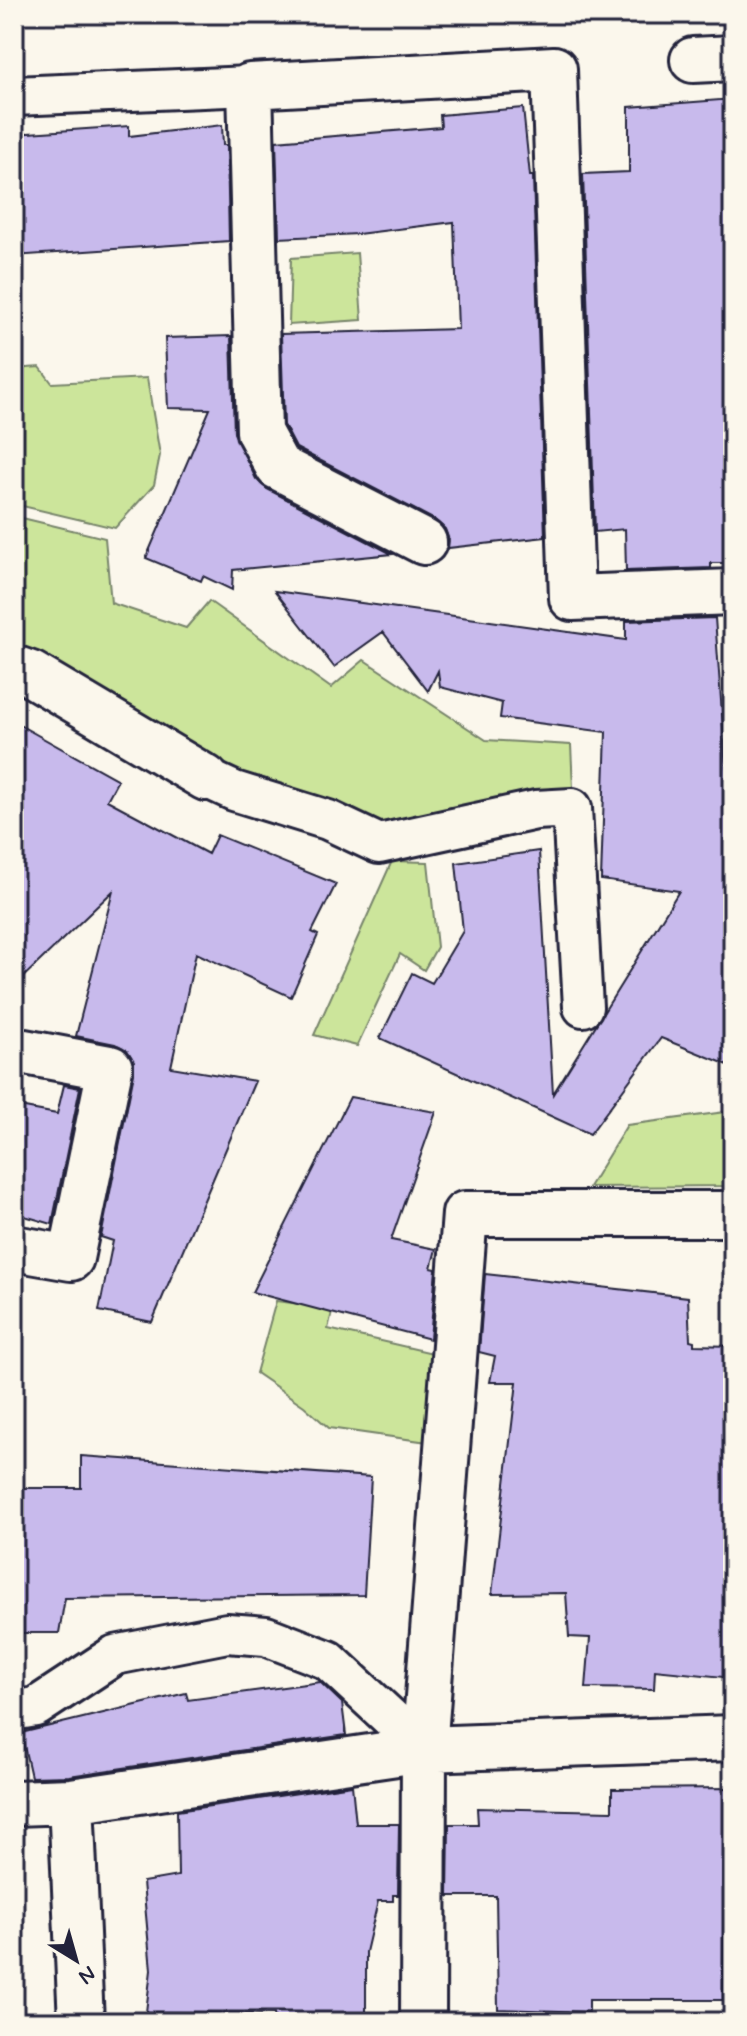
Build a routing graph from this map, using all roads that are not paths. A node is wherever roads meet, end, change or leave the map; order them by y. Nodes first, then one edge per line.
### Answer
1 (250, 86) junction
2 (14, 96) edge
3 (424, 542) dead end
4 (733, 592) edge
5 (14, 668) edge
6 (206, 778) joint
7 (583, 1007) dead end
8 (14, 1050) edge
9 (733, 1214) edge
10 (14, 1248) edge
11 (14, 1708) edge
12 (733, 1738) edge
13 (424, 1749) junction
14 (71, 1801) junction
15 (14, 1803) edge
16 (81, 2022) edge
17 (423, 2022) edge

1 - 2 lane
1 - 3 street
1 - 4 street
5 - 6 street
6 - 7 lane
8 - 10 street
9 - 13 street
11 - 13 lane
12 - 13 street
13 - 14 street
13 - 17 street
14 - 15 street
14 - 16 street

